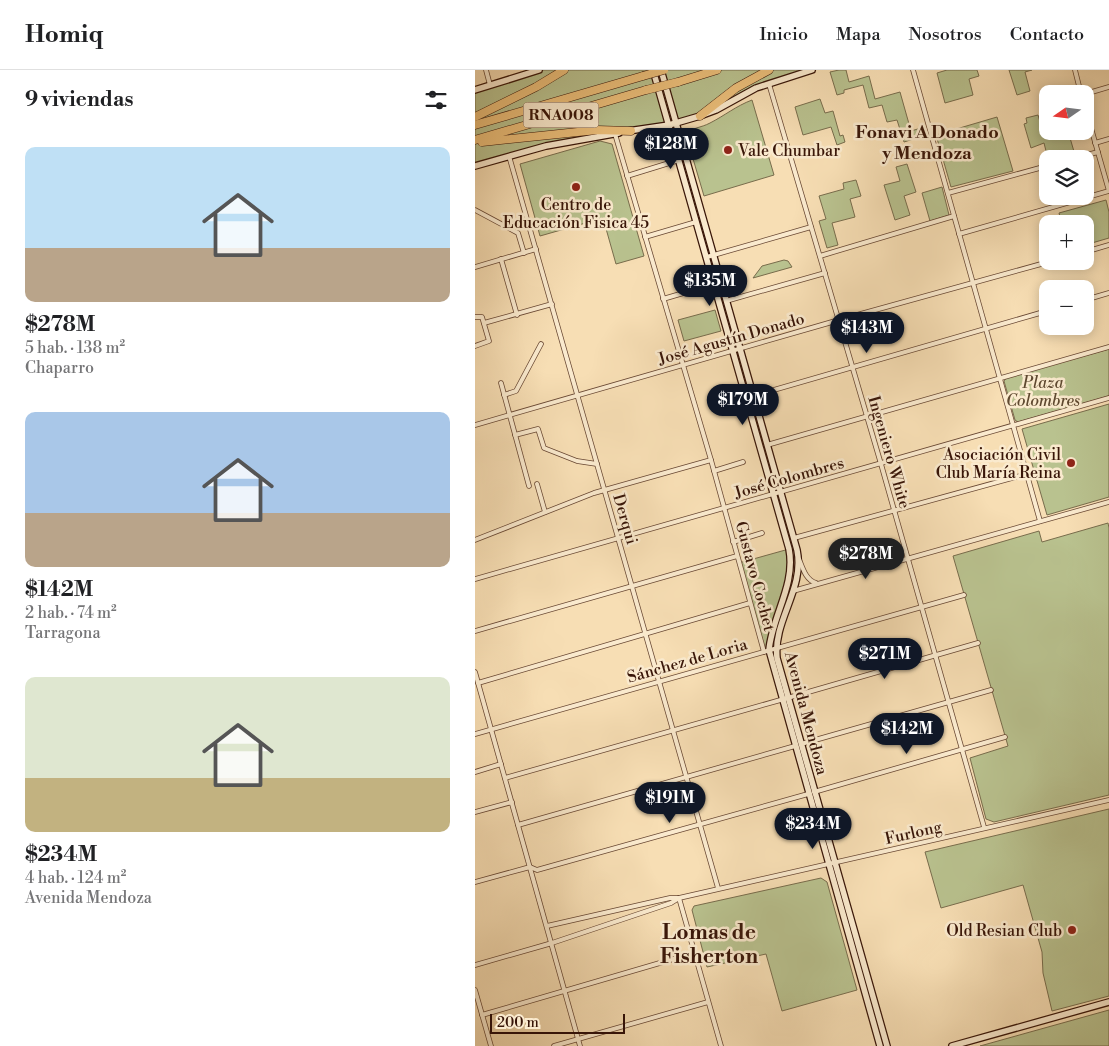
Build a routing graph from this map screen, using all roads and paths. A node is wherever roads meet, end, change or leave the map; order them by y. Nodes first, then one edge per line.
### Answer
1 (486, 70) edge
2 (539, 70) edge
3 (563, 70) edge
4 (653, 70) edge
5 (663, 70) edge
6 (717, 70) edge
7 (769, 70) edge
8 (812, 70) edge
9 (913, 70) edge
10 (1075, 70) edge
11 (769, 84) junction
12 (490, 85) junction
13 (1080, 85) edge
14 (1109, 87) edge
15 (475, 90) edge
16 (1094, 91) edge
17 (700, 116) junction
18 (475, 117) edge
19 (676, 123) junction
20 (475, 124) edge
21 (669, 125) junction
22 (631, 131) junction
23 (615, 134) junction
24 (1094, 139) edge
25 (1109, 139) edge
26 (475, 141) edge
27 (1095, 143) junction
28 (1098, 152) junction
29 (1094, 153) edge
30 (509, 156) junction
31 (679, 160) junction
32 (475, 166) edge
33 (1039, 168) edge
34 (627, 176) junction
35 (1109, 191) edge
36 (948, 193) junction
37 (700, 208) junction
38 (475, 210) edge
39 (693, 210) junction
40 (954, 216) junction
41 (696, 222) junction
42 (811, 227) junction
43 (959, 234) junction
44 (645, 237) junction
45 (1109, 245) edge
46 (536, 249) junction
47 (1094, 249) edge
48 (524, 253) junction
49 (713, 256) junction
50 (820, 256) junction
51 (707, 258) junction
52 (501, 259) junction
53 (1039, 264) edge
54 (475, 267) edge
55 (825, 273) junction
56 (973, 282) junction
57 (714, 284) junction
58 (1109, 293) edge
59 (1094, 297) edge
60 (663, 299) junction
61 (726, 301) junction
62 (551, 304) junction
63 (1039, 313) edge
64 (517, 315) junction
65 (475, 317) edge
66 (839, 320) junction
67 (484, 323) junction
68 (986, 329) junction
69 (541, 344) dead end
70 (475, 346) edge
71 (1109, 347) edge
72 (740, 349) junction
73 (733, 351) junction
74 (683, 365) junction
75 (853, 368) junction
76 (1000, 378) junction
77 (501, 383) dead end
78 (504, 395) junction
79 (577, 395) junction
80 (753, 396) junction
81 (1109, 398) edge
82 (510, 415) junction
83 (867, 416) junction
84 (475, 425) edge
85 (1013, 426) junction
86 (515, 435) junction
87 (767, 445) junction
88 (711, 460) junction
89 (743, 462) dead end
90 (597, 464) junction
91 (881, 464) junction
92 (714, 471) junction
93 (1027, 474) junction
94 (537, 484) dead end
95 (529, 486) dead end
96 (605, 490) junction
97 (777, 494) junction
98 (1109, 502) edge
99 (724, 509) junction
100 (893, 511) junction
101 (545, 512) junction
102 (1041, 521) junction
103 (762, 533) dead end
104 (793, 538) junction
105 (618, 539) junction
106 (475, 540) edge
107 (733, 542) junction
108 (737, 556) junction
109 (798, 556) junction
110 (907, 559) junction
111 (475, 580) edge
112 (821, 583) junction
113 (632, 586) junction
114 (793, 591) junction
115 (786, 593) junction
116 (964, 596) dead end
117 (750, 603) junction
118 (921, 608) junction
119 (475, 631) edge
120 (645, 634) junction
121 (978, 643) dead end
122 (775, 648) junction
123 (766, 651) junction
124 (935, 656) junction
125 (475, 672) edge
126 (659, 681) junction
127 (478, 683) junction
128 (991, 690) dead end
129 (785, 699) junction
130 (948, 702) junction
131 (491, 730) junction
132 (673, 730) junction
133 (475, 734) edge
134 (1005, 737) dead end
135 (798, 745) junction
136 (961, 750) junction
137 (501, 764) junction
138 (475, 772) edge
139 (686, 777) junction
140 (505, 778) junction
141 (811, 793) junction
142 (1109, 800) edge
143 (511, 802) junction
144 (475, 812) edge
145 (518, 825) junction
146 (700, 826) junction
147 (984, 828) junction
148 (831, 864) junction
149 (530, 867) junction
150 (475, 882) edge
151 (718, 888) junction
152 (679, 898) junction
153 (547, 926) junction
154 (552, 944) junction
155 (694, 953) junction
156 (475, 965) edge
157 (475, 990) edge
158 (564, 990) junction
159 (708, 1002) junction
160 (1109, 1002) edge
161 (482, 1015) junction
162 (578, 1039) junction
163 (491, 1046) edge
164 (554, 1046) edge
165 (581, 1046) edge
166 (721, 1046) edge
167 (880, 1046) edge
168 (887, 1046) edge
169 (952, 1046) edge

1 - 12 street
2 - 12 main road
3 - 18 highway
4 - 21 main road, Avenida Mendoza
5 - 19 main road, Avenida Mendoza
5 - 20 highway, RNA008, bridge
6 - 26 highway, RNA008, bridge
7 - 17 highway
8 - 11 main road
9 - 36 street
10 - 13 street
11 - 17 main road
11 - 42 street, Ingeniero White
12 - 15 main road
14 - 16 street
17 - 19 main road
19 - 21 main road
19 - 37 main road, Avenida Mendoza
21 - 22 main road
21 - 31 main road, Avenida Mendoza
22 - 23 main road
22 - 26 highway
23 - 30 main road
23 - 34 street, Gustavo Cochet
24 - 27 street
25 - 27 street
27 - 28 street
28 - 29 street
28 - 35 street
30 - 32 main road
30 - 46 street, Derqui
31 - 34 street
31 - 39 main road, Avenida Mendoza
33 - 36 street
34 - 44 street, Gustavo Cochet
35 - 43 street
36 - 40 street
37 - 39 main road
37 - 49 main road, Avenida Mendoza
38 - 48 street
39 - 41 main road, Avenida Mendoza
40 - 43 street
40 - 50 street
41 - 44 street
41 - 51 main road, Avenida Mendoza
42 - 49 street
42 - 50 street, Ingeniero White
43 - 56 street
44 - 60 street, Gustavo Cochet
45 - 47 street
46 - 48 street
46 - 62 street, Derqui
48 - 52 street
49 - 51 street
49 - 61 main road, Avenida Mendoza
50 - 55 street, Ingeniero White
51 - 57 main road, Avenida Mendoza
52 - 54 street
52 - 64 street
53 - 56 street, José Agustín Donado
55 - 61 street
55 - 66 street, Ingeniero White
56 - 66 street, José Agustín Donado
56 - 68 street
57 - 60 street
57 - 73 main road, Avenida Mendoza
58 - 59 street
60 - 74 street, Gustavo Cochet
61 - 72 main road, Avenida Mendoza
62 - 64 street
62 - 79 street, Derqui
63 - 68 street
64 - 67 street
65 - 67 street
66 - 72 street, José Agustín Donado
66 - 75 street, Ingeniero White
67 - 70 street
68 - 75 street
68 - 76 street
69 - 78 street
71 - 76 street
72 - 73 street, José Agustín Donado
72 - 80 main road, Avenida Mendoza
73 - 74 street, José Agustín Donado
73 - 97 main road, Avenida Mendoza
74 - 79 street, José Agustín Donado
74 - 88 street, Gustavo Cochet
75 - 80 street
75 - 83 street, Ingeniero White
76 - 83 street
76 - 85 street
77 - 78 street
78 - 82 street
79 - 82 street, José Agustín Donado
79 - 90 street, Derqui
80 - 87 main road, Avenida Mendoza
81 - 85 street, José Colombres
82 - 84 street, José Agustín Donado
82 - 86 street
83 - 87 street
83 - 91 street, Ingeniero White
85 - 91 street, José Colombres
85 - 93 street
86 - 90 street
86 - 95 street
87 - 97 main road, Avenida Mendoza
88 - 92 street, Gustavo Cochet
88 - 96 street
89 - 92 street
90 - 96 street, Derqui
91 - 97 street, José Colombres
91 - 100 street, Ingeniero White
92 - 99 street, Gustavo Cochet
93 - 100 street
93 - 102 street
94 - 101 street
96 - 101 street
96 - 105 street, Derqui
97 - 99 street, José Colombres
97 - 104 main road, Avenida Mendoza
97 - 115 main road, Avenida Mendoza
98 - 102 street
99 - 105 street, José Colombres
99 - 107 street, Gustavo Cochet
100 - 104 street
100 - 110 street, Ingeniero White
101 - 106 street
102 - 110 street
103 - 107 street
104 - 109 main road, Avenida Mendoza
105 - 111 street, José Colombres
105 - 113 street, Derqui
107 - 108 street, Gustavo Cochet
108 - 113 street
108 - 117 street, Gustavo Cochet
109 - 112 street
109 - 114 main road, Avenida Mendoza
110 - 112 street
110 - 118 street, Ingeniero White
112 - 114 street
113 - 119 street
113 - 120 street, Derqui
114 - 115 street
114 - 122 main road, Avenida Mendoza
115 - 123 main road, Avenida Mendoza
116 - 118 street, Sánchez de Loria
117 - 120 street
117 - 123 street, Gustavo Cochet
118 - 122 street, Sánchez de Loria
118 - 124 street, Ingeniero White
120 - 126 street, Derqui
120 - 127 street
121 - 124 street
122 - 123 street, Sánchez de Loria
122 - 129 main road, Avenida Mendoza
123 - 126 street, Sánchez de Loria
123 - 129 main road, Avenida Mendoza
124 - 129 street
124 - 130 street, Ingeniero White
125 - 127 street
126 - 131 street, Sánchez de Loria
126 - 132 street, Derqui
127 - 131 street
128 - 130 street
129 - 132 street
129 - 135 main road, Avenida Mendoza
130 - 135 street
130 - 136 street, Ingeniero White
131 - 133 street, Sánchez de Loria
131 - 137 street
132 - 139 street, Derqui
132 - 140 street
134 - 136 street
135 - 139 street
135 - 141 main road, Avenida Mendoza
136 - 141 street
136 - 147 street, Ingeniero White
137 - 138 street
137 - 140 street
139 - 145 street
139 - 146 street, Derqui
140 - 143 street
141 - 146 street
141 - 148 main road, Avenida Mendoza
142 - 147 street, Furlong
143 - 144 street
143 - 145 street
145 - 149 street
146 - 149 street
146 - 151 street, Derqui
147 - 148 street, Furlong
148 - 151 street, Furlong
148 - 167 main road, Avenida Mendoza
148 - 168 main road, Avenida Mendoza
149 - 150 street
149 - 153 street
151 - 152 street, Furlong
152 - 153 street, Furlong
152 - 154 street
152 - 155 street
153 - 154 street
154 - 156 street
154 - 158 street
155 - 158 street
155 - 159 street
157 - 161 street
158 - 161 street
158 - 162 street
159 - 162 street
159 - 166 street
160 - 169 main road
161 - 163 street
162 - 164 street
162 - 165 street

